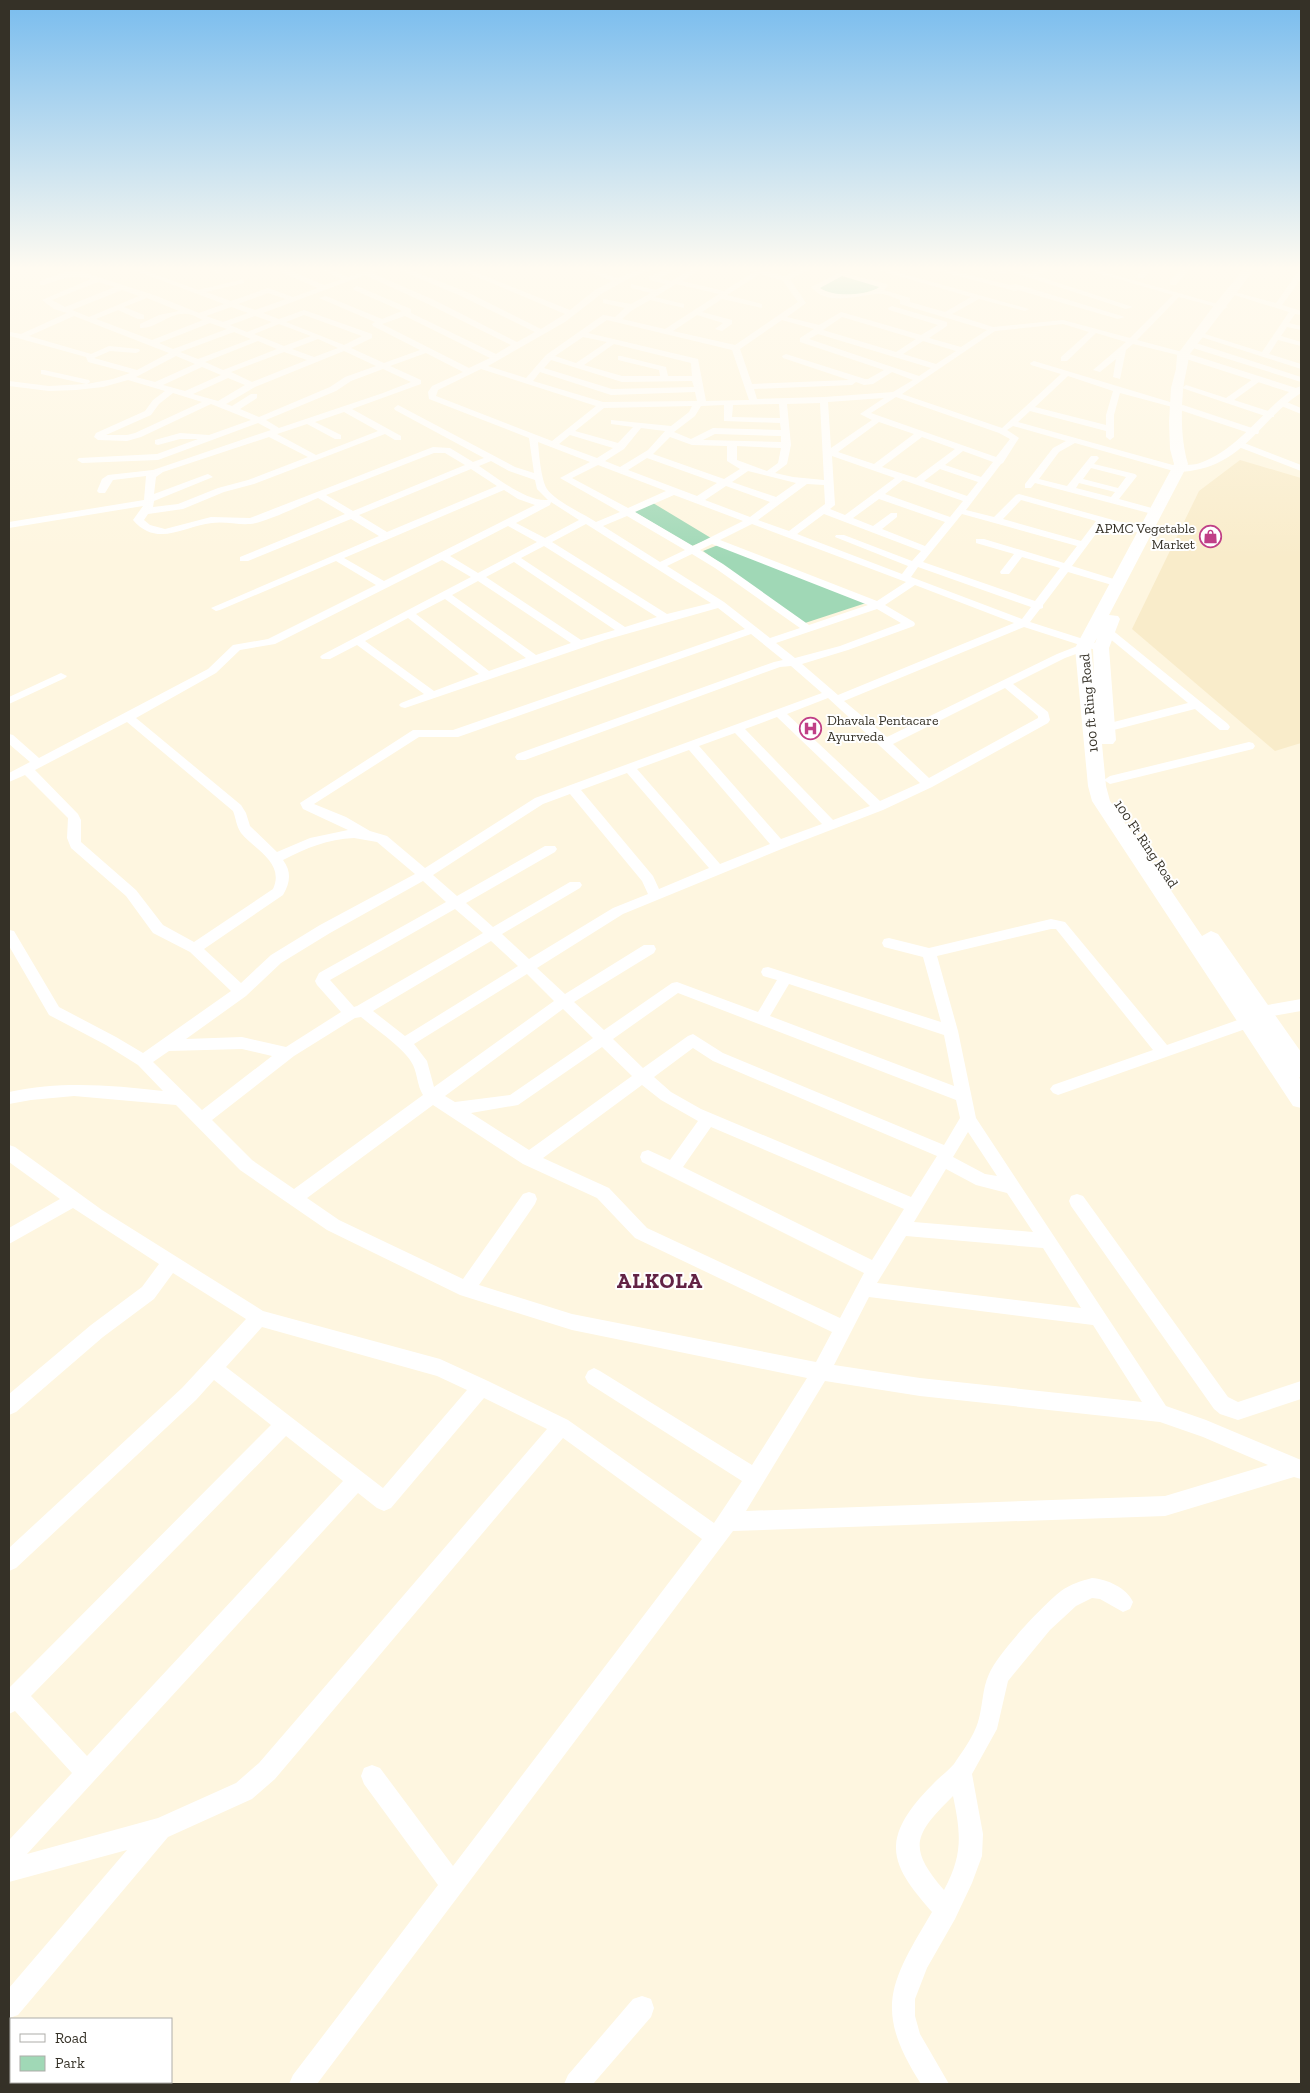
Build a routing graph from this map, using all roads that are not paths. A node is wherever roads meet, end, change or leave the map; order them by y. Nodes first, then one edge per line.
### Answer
1 (108, 364) edge
2 (153, 364) edge
3 (199, 364) edge
4 (202, 364) edge
5 (249, 364) edge
6 (304, 364) edge
7 (381, 364) edge
8 (388, 364) edge
9 (453, 364) edge
10 (486, 364) edge
11 (542, 364) edge
12 (570, 364) edge
13 (581, 364) edge
14 (695, 364) edge
15 (741, 364) edge
16 (789, 364) edge
17 (808, 364) edge
18 (874, 364) edge
19 (926, 364) edge
20 (942, 364) edge
21 (1034, 364) dead end
22 (1104, 364) edge
23 (1119, 364) edge
24 (1185, 364) edge
25 (1190, 364) edge
26 (1226, 364) edge
27 (1246, 364) edge
28 (384, 365) junction
29 (610, 365) junction
30 (481, 366) junction
31 (577, 366) junction
32 (937, 367) junction
33 (538, 369) junction
34 (891, 369) junction
35 (1096, 370) dead end
36 (624, 371) dead end
37 (44, 372) dead end
38 (136, 372) junction
39 (470, 372) junction
40 (226, 373) junction
41 (1066, 374) junction
42 (128, 377) junction
43 (793, 377) junction
44 (1117, 377) dead end
45 (652, 378) junction
46 (664, 378) junction
47 (696, 378) junction
48 (920, 379) junction
49 (1259, 379) junction
50 (1301, 380) edge
51 (526, 382) junction
52 (862, 382) junction
53 (9, 384) edge
54 (252, 384) junction
55 (99, 385) junction
56 (156, 386) junction
57 (749, 387) junction
58 (1186, 388) junction
59 (171, 390) junction
60 (699, 390) junction
61 (1117, 390) junction
62 (1299, 390) edge
63 (186, 394) junction
64 (895, 394) junction
65 (254, 396) dead end
66 (824, 400) junction
67 (783, 401) junction
68 (1227, 401) junction
69 (215, 402) junction
70 (754, 402) junction
71 (729, 403) junction
72 (1282, 403) junction
73 (700, 404) junction
74 (602, 405) junction
75 (612, 406) junction
76 (1180, 406) junction
77 (398, 408) dead end
78 (1029, 408) junction
79 (234, 409) junction
80 (345, 409) junction
81 (1301, 411) edge
82 (1271, 415) junction
83 (256, 418) junction
84 (727, 419) junction
85 (877, 420) junction
86 (307, 421) junction
87 (784, 421) junction
88 (1012, 423) junction
89 (638, 426) junction
90 (1109, 429) junction
91 (385, 431) junction
92 (606, 431) junction
93 (669, 431) junction
94 (713, 431) junction
95 (1002, 431) junction
96 (273, 432) junction
97 (570, 432) junction
98 (1255, 432) junction
99 (785, 433) junction
100 (920, 434) junction
101 (213, 437) junction
102 (338, 437) dead end
103 (533, 437) junction
104 (398, 438) dead end
105 (1073, 441) junction
106 (158, 442) dead end
107 (692, 442) junction
108 (732, 444) junction
109 (1239, 444) junction
110 (552, 445) junction
111 (786, 446) junction
112 (621, 447) junction
113 (962, 448) junction
114 (1100, 449) junction
115 (829, 452) junction
116 (1119, 453) junction
117 (646, 455) junction
118 (314, 458) junction
119 (491, 458) junction
120 (82, 460) dead end
121 (1000, 461) junction
122 (597, 462) junction
123 (1088, 465) junction
124 (473, 466) junction
125 (938, 466) junction
126 (747, 468) junction
127 (874, 468) junction
128 (1301, 468) edge
129 (1181, 469) junction
130 (620, 471) junction
131 (153, 473) junction
132 (768, 474) junction
133 (208, 477) dead end
134 (902, 477) junction
135 (1033, 480) junction
136 (1077, 480) junction
137 (805, 481) junction
138 (984, 481) junction
139 (550, 482) junction
140 (916, 482) junction
141 (724, 483) junction
142 (829, 483) junction
143 (505, 486) junction
144 (1070, 489) junction
145 (1120, 491) junction
146 (102, 492) dead end
147 (672, 492) junction
148 (320, 495) junction
149 (878, 495) junction
150 (1019, 497) junction
151 (554, 500) junction
152 (969, 500) junction
153 (696, 501) junction
154 (778, 501) junction
155 (1113, 501) junction
156 (149, 504) junction
157 (543, 505) junction
158 (823, 510) junction
159 (960, 511) junction
160 (628, 512) junction
161 (1156, 512) junction
162 (353, 514) junction
163 (894, 515) dead end
164 (846, 519) junction
165 (996, 520) junction
166 (1102, 520) junction
167 (750, 521) junction
168 (952, 521) junction
169 (508, 523) junction
170 (592, 523) junction
171 (858, 524) junction
172 (9, 525) edge
173 (874, 530) junction
174 (1147, 532) junction
175 (386, 536) junction
176 (789, 536) junction
177 (840, 538) junction
178 (713, 540) junction
179 (980, 541) dead end
180 (544, 542) junction
181 (1084, 545) junction
182 (825, 549) junction
183 (693, 550) junction
184 (927, 550) junction
185 (1020, 552) junction
186 (442, 556) junction
187 (336, 558) junction
188 (514, 558) junction
189 (244, 559) dead end
190 (915, 564) junction
191 (660, 566) junction
192 (1067, 568) junction
193 (1004, 572) dead end
194 (478, 577) junction
195 (909, 580) junction
196 (1116, 583) junction
197 (385, 586) junction
198 (446, 595) junction
199 (720, 604) junction
200 (878, 604) junction
201 (1039, 606) junction
202 (216, 608) dead end
203 (409, 614) junction
204 (664, 617) junction
205 (1024, 623) junction
206 (808, 629) junction
207 (623, 630) junction
208 (753, 630) junction
209 (1107, 630) junction
210 (358, 641) junction
211 (768, 642) junction
212 (579, 644) junction
213 (1090, 647) junction
214 (326, 657) dead end
215 (533, 658) junction
216 (794, 663) junction
217 (487, 675) junction
218 (61, 676) dead end
219 (1004, 683) junction
220 (432, 695) junction
221 (832, 697) junction
222 (9, 701) edge
223 (1196, 704) junction
224 (405, 705) dead end
225 (778, 712) junction
226 (128, 717) junction
227 (737, 728) junction
228 (1106, 728) junction
229 (1224, 728) dead end
230 (9, 738) edge
231 (884, 742) junction
232 (690, 745) junction
233 (1249, 746) dead end
234 (521, 757) dead end
235 (32, 766) junction
236 (629, 768) junction
237 (9, 778) edge
238 (1110, 780) junction
239 (928, 784) junction
240 (573, 789) junction
241 (879, 807) junction
242 (830, 825) junction
243 (367, 835) junction
244 (779, 845) junction
245 (550, 849) dead end
246 (276, 858) junction
247 (718, 870) junction
248 (424, 875) junction
249 (575, 885) dead end
250 (655, 896) junction
251 (457, 902) junction
252 (492, 933) junction
253 (9, 935) edge
254 (889, 943) dead end
255 (195, 948) junction
256 (650, 949) dead end
257 (929, 953) junction
258 (528, 967) junction
259 (768, 972) dead end
260 (786, 978) junction
261 (241, 992) junction
262 (564, 1001) junction
263 (1301, 1005) edge
264 (356, 1012) junction
265 (1255, 1017) junction
266 (760, 1020) junction
267 (951, 1031) junction
268 (601, 1038) junction
269 (403, 1044) junction
270 (166, 1045) junction
271 (289, 1052) junction
272 (1164, 1052) junction
273 (143, 1061) junction
274 (1301, 1069) edge
275 (642, 1076) junction
276 (1058, 1089) dead end
277 (964, 1096) junction
278 (434, 1097) junction
279 (9, 1098) edge
280 (181, 1099) junction
281 (1301, 1099) edge
282 (452, 1108) junction
283 (709, 1118) junction
284 (968, 1119) junction
285 (202, 1120) junction
286 (10, 1156) edge
287 (648, 1157) dead end
288 (945, 1157) junction
289 (529, 1159) junction
290 (672, 1170) junction
291 (1013, 1187) junction
292 (294, 1198) junction
293 (72, 1199) junction
294 (529, 1200) dead end
295 (1077, 1201) dead end
296 (915, 1206) junction
297 (901, 1228) junction
298 (9, 1237) edge
299 (1048, 1241) junction
300 (171, 1262) junction
301 (876, 1270) junction
302 (466, 1289) junction
303 (864, 1289) junction
304 (259, 1318) junction
305 (1099, 1318) junction
306 (844, 1328) junction
307 (213, 1368) junction
308 (821, 1372) junction
309 (594, 1377) dead end
310 (481, 1387) junction
311 (1301, 1390) edge
312 (9, 1406) edge
313 (1160, 1412) junction
314 (284, 1425) junction
315 (561, 1426) junction
316 (1298, 1468) edge
317 (755, 1478) junction
318 (357, 1480) junction
319 (722, 1529) junction
320 (9, 1561) edge
321 (1123, 1602) dead end
322 (12, 1699) edge
323 (87, 1773) junction
324 (961, 1774) junction
325 (372, 1776) dead end
326 (160, 1829) junction
327 (9, 1857) edge
328 (9, 1871) edge
329 (452, 1884) junction
330 (947, 1911) junction
331 (9, 2006) edge
332 (642, 2008) dead end
333 (302, 2084) edge
334 (576, 2084) edge
335 (936, 2084) edge

1 - 38 street
2 - 38 street
3 - 56 street
4 - 40 street
5 - 40 street
6 - 54 street
7 - 28 street
8 - 28 street
9 - 39 street
10 - 30 street
11 - 33 street
12 - 31 street
13 - 31 street
14 - 47 street
15 - 57 street
16 - 43 street
17 - 52 street
18 - 34 street
19 - 32 street
20 - 32 street
21 - 41 street
22 - 35 street
23 - 44 street
24 - 76 main road, 100 ft Ring Road
25 - 58 main road
26 - 49 street
27 - 50 street
28 - 80 street
28 - 83 street
29 - 31 street
29 - 45 street
29 - 46 street
30 - 39 street
30 - 51 street
32 - 48 street
33 - 51 street
33 - 60 street
34 - 48 street
34 - 52 street
36 - 45 street
37 - 55 street
38 - 42 street
39 - 103 street
40 - 54 street
40 - 63 street
41 - 61 street
41 - 78 street
42 - 55 street
42 - 56 street
43 - 52 street
43 - 57 street
45 - 46 street
46 - 47 street
47 - 60 street
48 - 64 street
49 - 62 street
49 - 68 street
51 - 74 street
53 - 55 street
54 - 69 street
56 - 59 street
57 - 70 street
58 - 68 street
58 - 76 main road
59 - 63 street
59 - 69 street
60 - 73 street
61 - 76 street
61 - 90 street
62 - 72 street
63 - 69 street
64 - 66 street
64 - 85 street
64 - 95 street
65 - 79 street
66 - 67 street
66 - 115 street
67 - 70 street
67 - 87 street
68 - 82 street
69 - 79 street
70 - 71 street
71 - 73 street
71 - 84 street
72 - 81 street
72 - 82 street
73 - 75 street
73 - 93 street
74 - 75 street
74 - 97 street
75 - 92 street
76 - 98 street
76 - 129 main road, 100 ft Ring Road
77 - 119 street
78 - 88 street
78 - 90 street
79 - 83 street
80 - 86 street
80 - 91 street
82 - 98 street
83 - 96 street
83 - 101 street
84 - 87 street
84 - 94 street
85 - 100 street
85 - 115 street
86 - 96 street
86 - 102 street
87 - 99 street
88 - 95 street
88 - 105 street
89 - 92 street
89 - 93 street
89 - 112 street
90 - 116 street
91 - 104 street
91 - 118 street
92 - 97 street
92 - 112 street
93 - 107 street
93 - 117 street
94 - 99 street
94 - 107 street
95 - 121 street
96 - 118 street
96 - 131 street
97 - 110 street
98 - 109 street
99 - 111 street
100 - 113 street
100 - 127 street
101 - 106 street
101 - 120 street
103 - 110 street
103 - 139 street
105 - 114 street
105 - 135 street
107 - 108 street
108 - 111 street
108 - 126 street
109 - 128 street
109 - 129 street
110 - 122 street
111 - 132 street
112 - 122 street
113 - 121 street
113 - 125 street
114 - 116 street
114 - 123 street
115 - 127 street
115 - 142 street
116 - 129 street
117 - 130 street
117 - 141 street
118 - 156 street
119 - 124 street
119 - 139 street
121 - 138 street
122 - 130 street
122 - 139 street
123 - 136 street
123 - 145 street
124 - 143 street
124 - 148 street
124 - 162 street
125 - 138 street
125 - 140 street
126 - 132 street
126 - 141 street
127 - 134 street
129 - 161 main road, 100 ft Ring Road
129 - 174 main road, 100 Ft Ring Road
130 - 147 street
131 - 146 street
131 - 156 street
132 - 137 street
133 - 156 street
134 - 140 street
134 - 149 street
135 - 144 street
135 - 150 street
136 - 144 street
136 - 145 street
137 - 142 street
137 - 154 street
138 - 152 street
139 - 151 street
139 - 160 street
140 - 152 street
141 - 153 street
141 - 154 street
142 - 158 street
143 - 157 street
143 - 175 street
144 - 155 street
145 - 155 street
147 - 153 street
147 - 160 street
148 - 156 street
148 - 162 street
149 - 164 street
149 - 168 street
150 - 165 street
150 - 166 street
151 - 157 street
151 - 170 street
152 - 159 street
153 - 167 street
154 - 167 street
155 - 161 street
156 - 172 street
157 - 169 street
158 - 164 street
158 - 176 street
159 - 165 street
159 - 168 street
160 - 170 street
160 - 183 street
161 - 174 main road, 100 ft Ring Road
162 - 175 street
162 - 189 street
163 - 173 street
164 - 171 street
165 - 181 street
166 - 174 street
166 - 181 street
167 - 176 street
167 - 178 street
168 - 184 street
169 - 180 street
169 - 186 street
170 - 180 street
170 - 191 street
171 - 173 street
171 - 177 street
173 - 184 street
174 - 196 main road, 100 ft Ring Road
174 - 209 main road, 100 Ft Ring Road
175 - 187 street
176 - 182 street
177 - 182 street
177 - 190 street
178 - 183 street
178 - 200 street
179 - 185 street
180 - 188 street
180 - 204 street
181 - 192 street
182 - 195 street
183 - 191 street
183 - 206 street
184 - 190 street
185 - 192 street
185 - 193 street
186 - 194 street
186 - 197 street
187 - 197 street
187 - 202 street
188 - 194 street
188 - 207 street
190 - 195 street
190 - 201 street
191 - 199 street
192 - 196 street
192 - 201 street
194 - 198 street
194 - 212 street
195 - 200 street
195 - 205 street
196 - 213 main road, 100 ft Ring Road
197 - 226 street
198 - 203 street
198 - 215 street
199 - 204 street
199 - 208 street
200 - 206 street
200 - 216 street
201 - 205 street
203 - 210 street
203 - 217 street
204 - 207 street
205 - 213 street
205 - 221 street
206 - 211 street
207 - 212 street
208 - 211 street
208 - 243 street
209 - 213 main road, 100 Ft Ring Road
209 - 223 street
210 - 214 street
210 - 220 street
211 - 216 street
212 - 215 street
213 - 219 street
213 - 228 main road, 100 Ft Ring Road
213 - 265 main road, 100 ft Ring Road
215 - 217 street
216 - 221 street
216 - 234 street
217 - 220 street
218 - 222 street
219 - 231 street
219 - 239 street
220 - 224 street
221 - 225 street
221 - 231 street
223 - 228 street
223 - 229 street
225 - 227 street
225 - 241 street
226 - 235 street
226 - 246 street
227 - 232 street
227 - 242 street
228 - 238 main road, 100 Ft Ring Road
230 - 235 street
231 - 239 street
232 - 236 street
232 - 244 street
233 - 238 street
235 - 237 street
235 - 255 street
236 - 240 street
236 - 247 street
238 - 265 main road, 100 Ft Ring Road
239 - 241 street
240 - 248 street
240 - 250 street
241 - 242 street
242 - 244 street
243 - 246 street
243 - 248 street
244 - 247 street
245 - 251 street
246 - 255 street
247 - 250 street
248 - 251 street
248 - 261 street
249 - 252 street
250 - 258 street
251 - 252 street
251 - 264 street
252 - 258 street
252 - 264 street
253 - 273 street
254 - 257 street
255 - 261 street
256 - 262 street
257 - 267 street
257 - 272 street
258 - 262 street
258 - 269 street
259 - 260 street
260 - 266 street
260 - 267 street
261 - 270 street
262 - 268 street
262 - 278 street
263 - 265 street
264 - 269 street
264 - 271 street
265 - 272 street
265 - 274 main road, 100 Ft Ring Road
265 - 281 main road, 100 ft Ring Road
266 - 268 street
266 - 277 street
267 - 277 street
268 - 275 street
268 - 282 street
269 - 278 street
270 - 271 street
270 - 273 street
271 - 285 street
272 - 276 street
273 - 280 street
275 - 283 street
275 - 288 street
275 - 289 street
277 - 284 street
278 - 282 street
278 - 292 street
279 - 280 street
280 - 285 street
282 - 289 street
283 - 290 street
283 - 296 street
284 - 288 street
284 - 291 street
285 - 292 street
286 - 293 street
287 - 290 street
288 - 291 street
288 - 296 street
289 - 306 street
290 - 301 street
291 - 299 street
292 - 302 street
293 - 298 street
293 - 300 street
294 - 302 street
295 - 311 street
296 - 297 street
297 - 299 street
297 - 301 street
299 - 305 street
300 - 304 street
300 - 312 street
301 - 303 street
302 - 308 street
303 - 305 street
303 - 306 street
304 - 307 street
304 - 310 street
305 - 313 street
306 - 308 street
307 - 314 street
307 - 320 street
308 - 313 street
308 - 317 street
309 - 317 street
310 - 315 street
310 - 318 street
313 - 316 street
314 - 318 street
314 - 322 street
315 - 319 street
315 - 326 street
316 - 319 street
317 - 319 street
318 - 323 street
319 - 329 street
321 - 324 street
322 - 323 street
323 - 327 street
324 - 330 street
324 - 330 street
325 - 329 street
326 - 328 street
326 - 331 street
329 - 333 street
330 - 335 street
332 - 334 street

